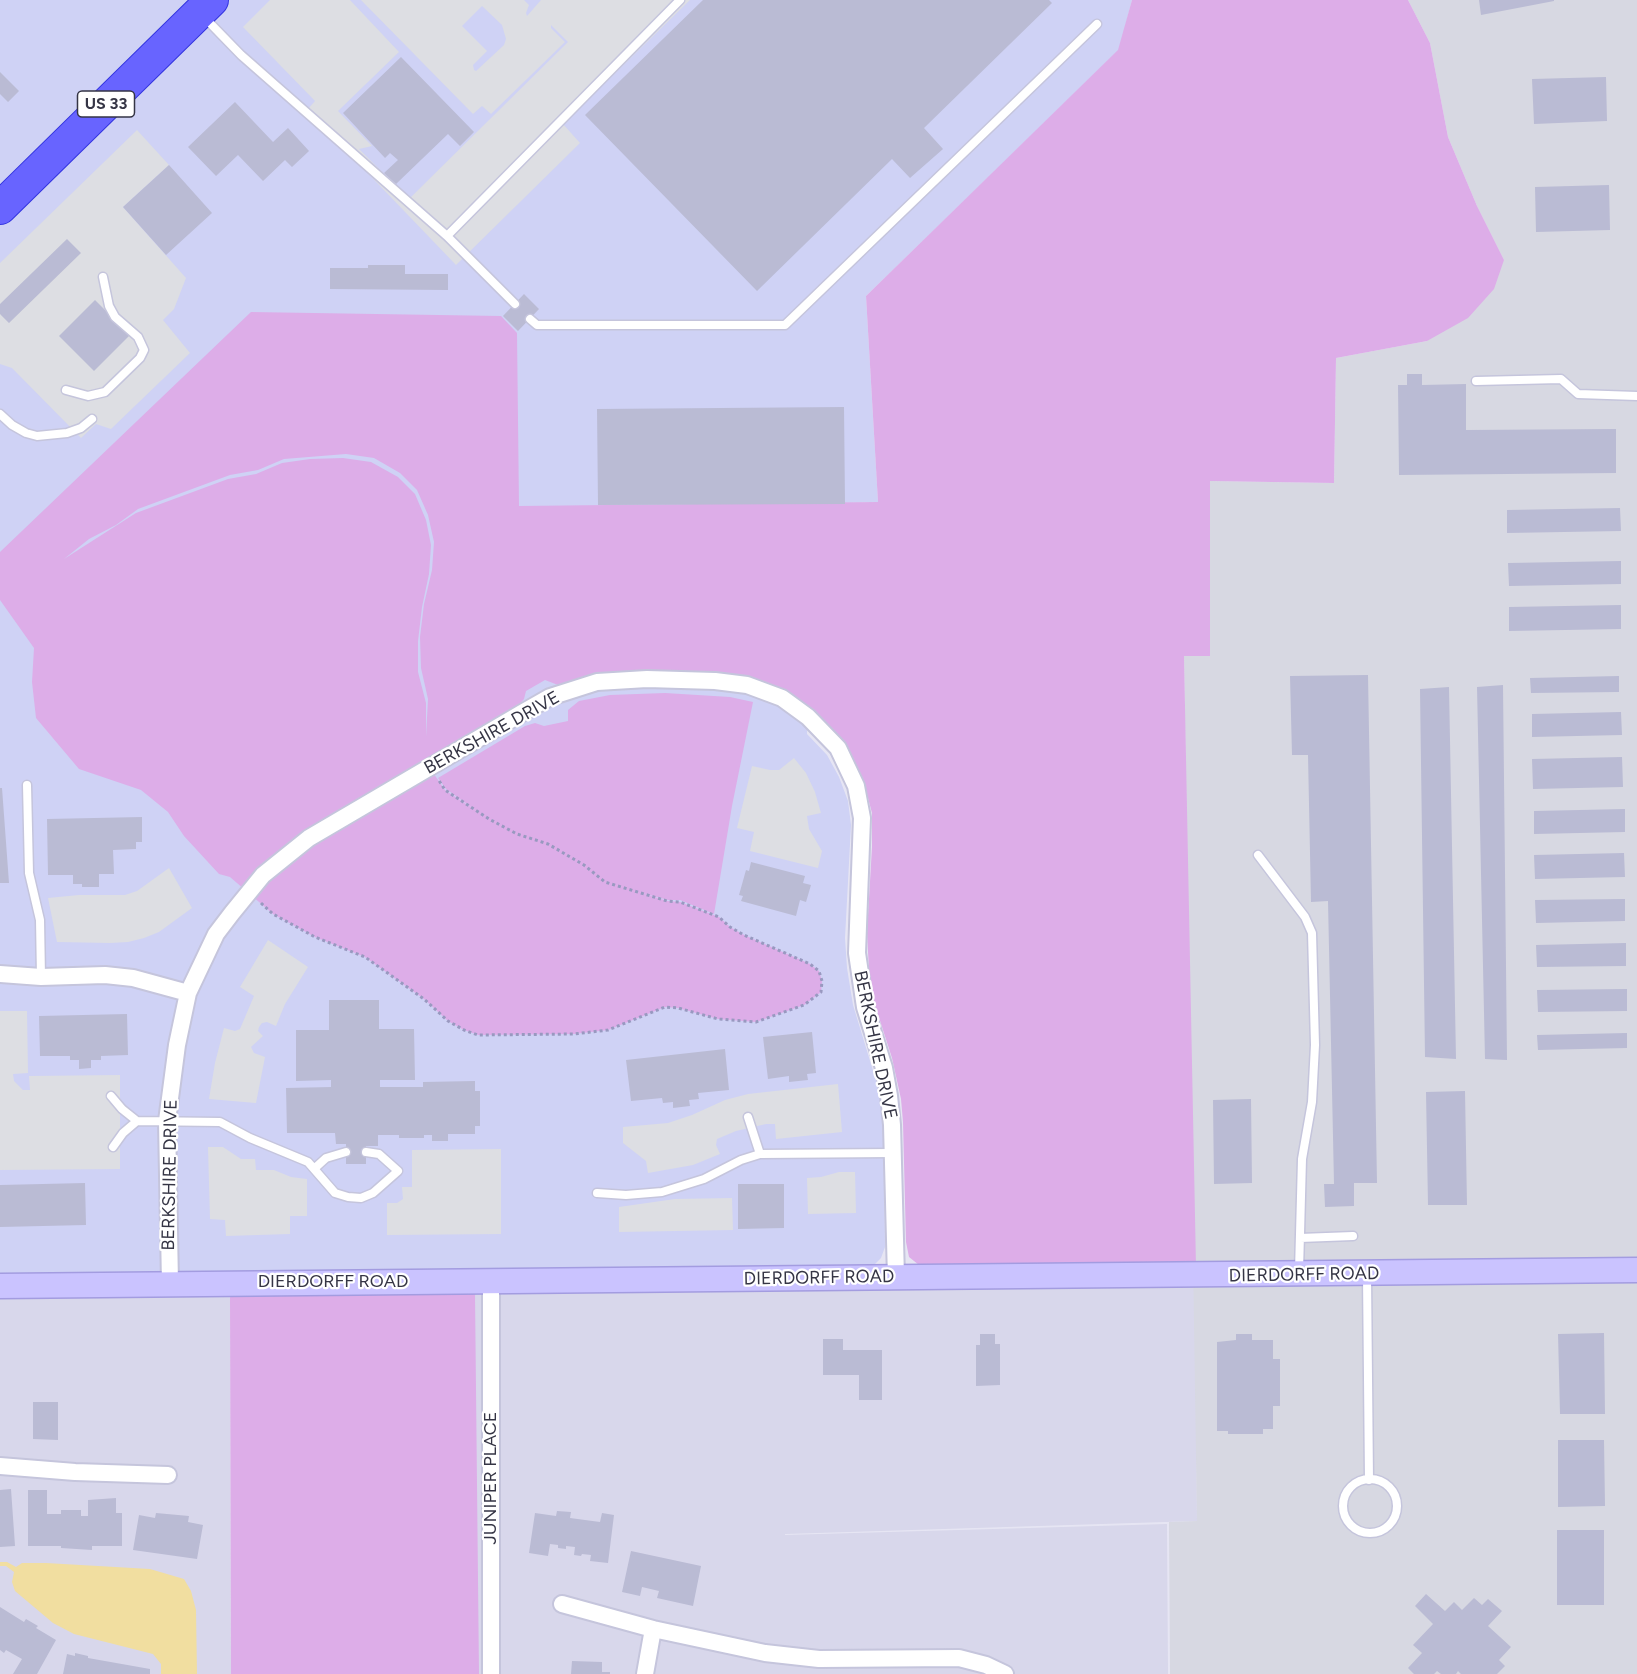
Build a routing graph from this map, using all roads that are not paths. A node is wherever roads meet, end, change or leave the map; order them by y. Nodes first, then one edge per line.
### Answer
1 (680, 0) edge
2 (205, 6) edge
3 (1097, 24) dead end
4 (0, 208) edge
5 (447, 236) junction
6 (103, 277) dead end
7 (515, 304) dead end
8 (530, 319) dead end
9 (1476, 381) dead end
10 (66, 390) dead end
11 (1637, 396) edge
12 (0, 414) edge
13 (92, 418) dead end
14 (27, 785) dead end
15 (1258, 855) dead end
16 (0, 974) edge
17 (41, 977) junction
18 (188, 993) junction
19 (111, 1096) dead end
20 (748, 1117) dead end
21 (137, 1121) junction
22 (167, 1121) junction
23 (113, 1147) dead end
24 (346, 1152) dead end
25 (366, 1152) dead end
26 (893, 1153) junction
27 (760, 1154) junction
28 (315, 1168) junction
29 (597, 1193) dead end
30 (1353, 1236) dead end
31 (1300, 1238) junction
32 (1637, 1270) edge
33 (1367, 1274) junction
34 (1299, 1275) junction
35 (896, 1278) junction
36 (491, 1281) junction
37 (170, 1284) junction
38 (0, 1286) edge
39 (0, 1466) edge
40 (168, 1475) dead end
41 (1369, 1479) junction
42 (562, 1604) dead end
43 (653, 1629) junction
44 (491, 1674) edge
45 (645, 1674) edge
46 (1005, 1674) edge

1 - 5 lane
2 - 4 highway, US 33
2 - 5 lane
3 - 8 lane
5 - 7 lane
6 - 10 lane
9 - 11 lane
12 - 13 lane
14 - 17 lane
15 - 31 lane
16 - 17 street
17 - 18 street
18 - 22 street, BERKSHIRE DRIVE
18 - 26 street, BERKSHIRE DRIVE
19 - 21 lane
20 - 27 lane
21 - 22 lane
21 - 23 lane
22 - 28 lane
22 - 37 street, BERKSHIRE DRIVE
24 - 28 lane
25 - 28 lane
26 - 27 lane
26 - 35 street, BERKSHIRE DRIVE
27 - 29 lane
30 - 31 lane
31 - 34 lane
32 - 33 street, DIERDORFF ROAD
33 - 34 street, DIERDORFF ROAD
33 - 41 lane
34 - 35 street, DIERDORFF ROAD
35 - 36 street, DIERDORFF ROAD
36 - 37 street, DIERDORFF ROAD
36 - 44 street, JUNIPER PLACE
37 - 38 street, DIERDORFF ROAD
39 - 40 street
41 - 41 lane
42 - 43 street
43 - 45 street
43 - 46 street

